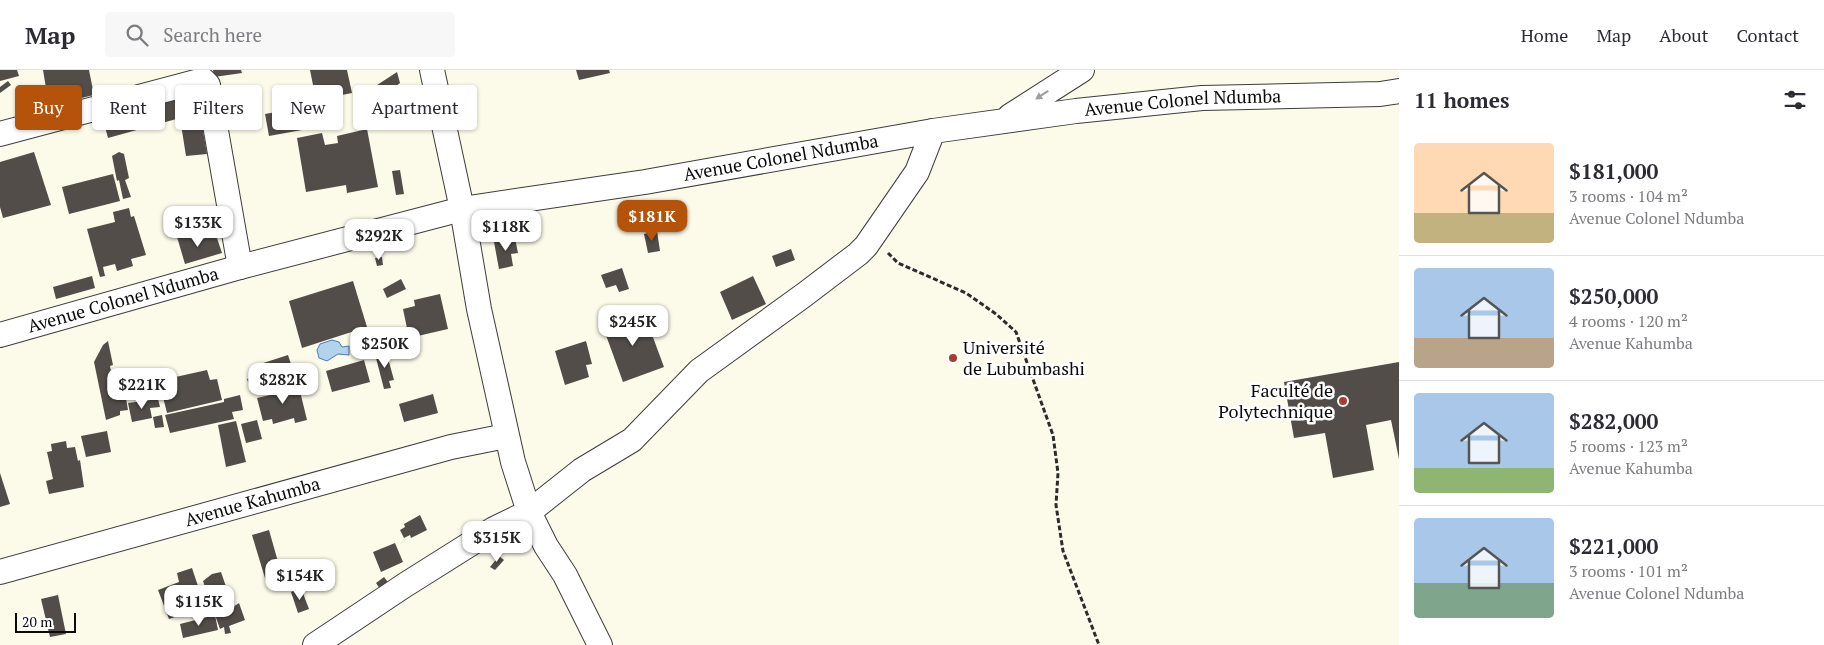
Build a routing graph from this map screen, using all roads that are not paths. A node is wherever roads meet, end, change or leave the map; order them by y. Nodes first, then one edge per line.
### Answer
1 (432, 70) edge
2 (1082, 70) edge
3 (1399, 91) edge
4 (1003, 121) junction
5 (933, 131) junction
6 (0, 134) edge
7 (462, 208) junction
8 (240, 267) junction
9 (0, 335) edge
10 (506, 436) junction
11 (529, 512) junction
12 (0, 572) edge
13 (316, 645) edge
14 (600, 645) edge

1 - 7 street
2 -> 4 street
3 - 4 street, Avenue Colonel Ndumba
4 - 5 street, Avenue Colonel Ndumba
5 - 7 street, Avenue Colonel Ndumba
5 - 11 street
6 - 8 street
7 - 8 street, Avenue Colonel Ndumba
7 - 10 street
8 - 9 street, Avenue Colonel Ndumba
10 - 11 street
10 - 12 street, Avenue Kahumba
11 - 13 street
11 - 14 street

